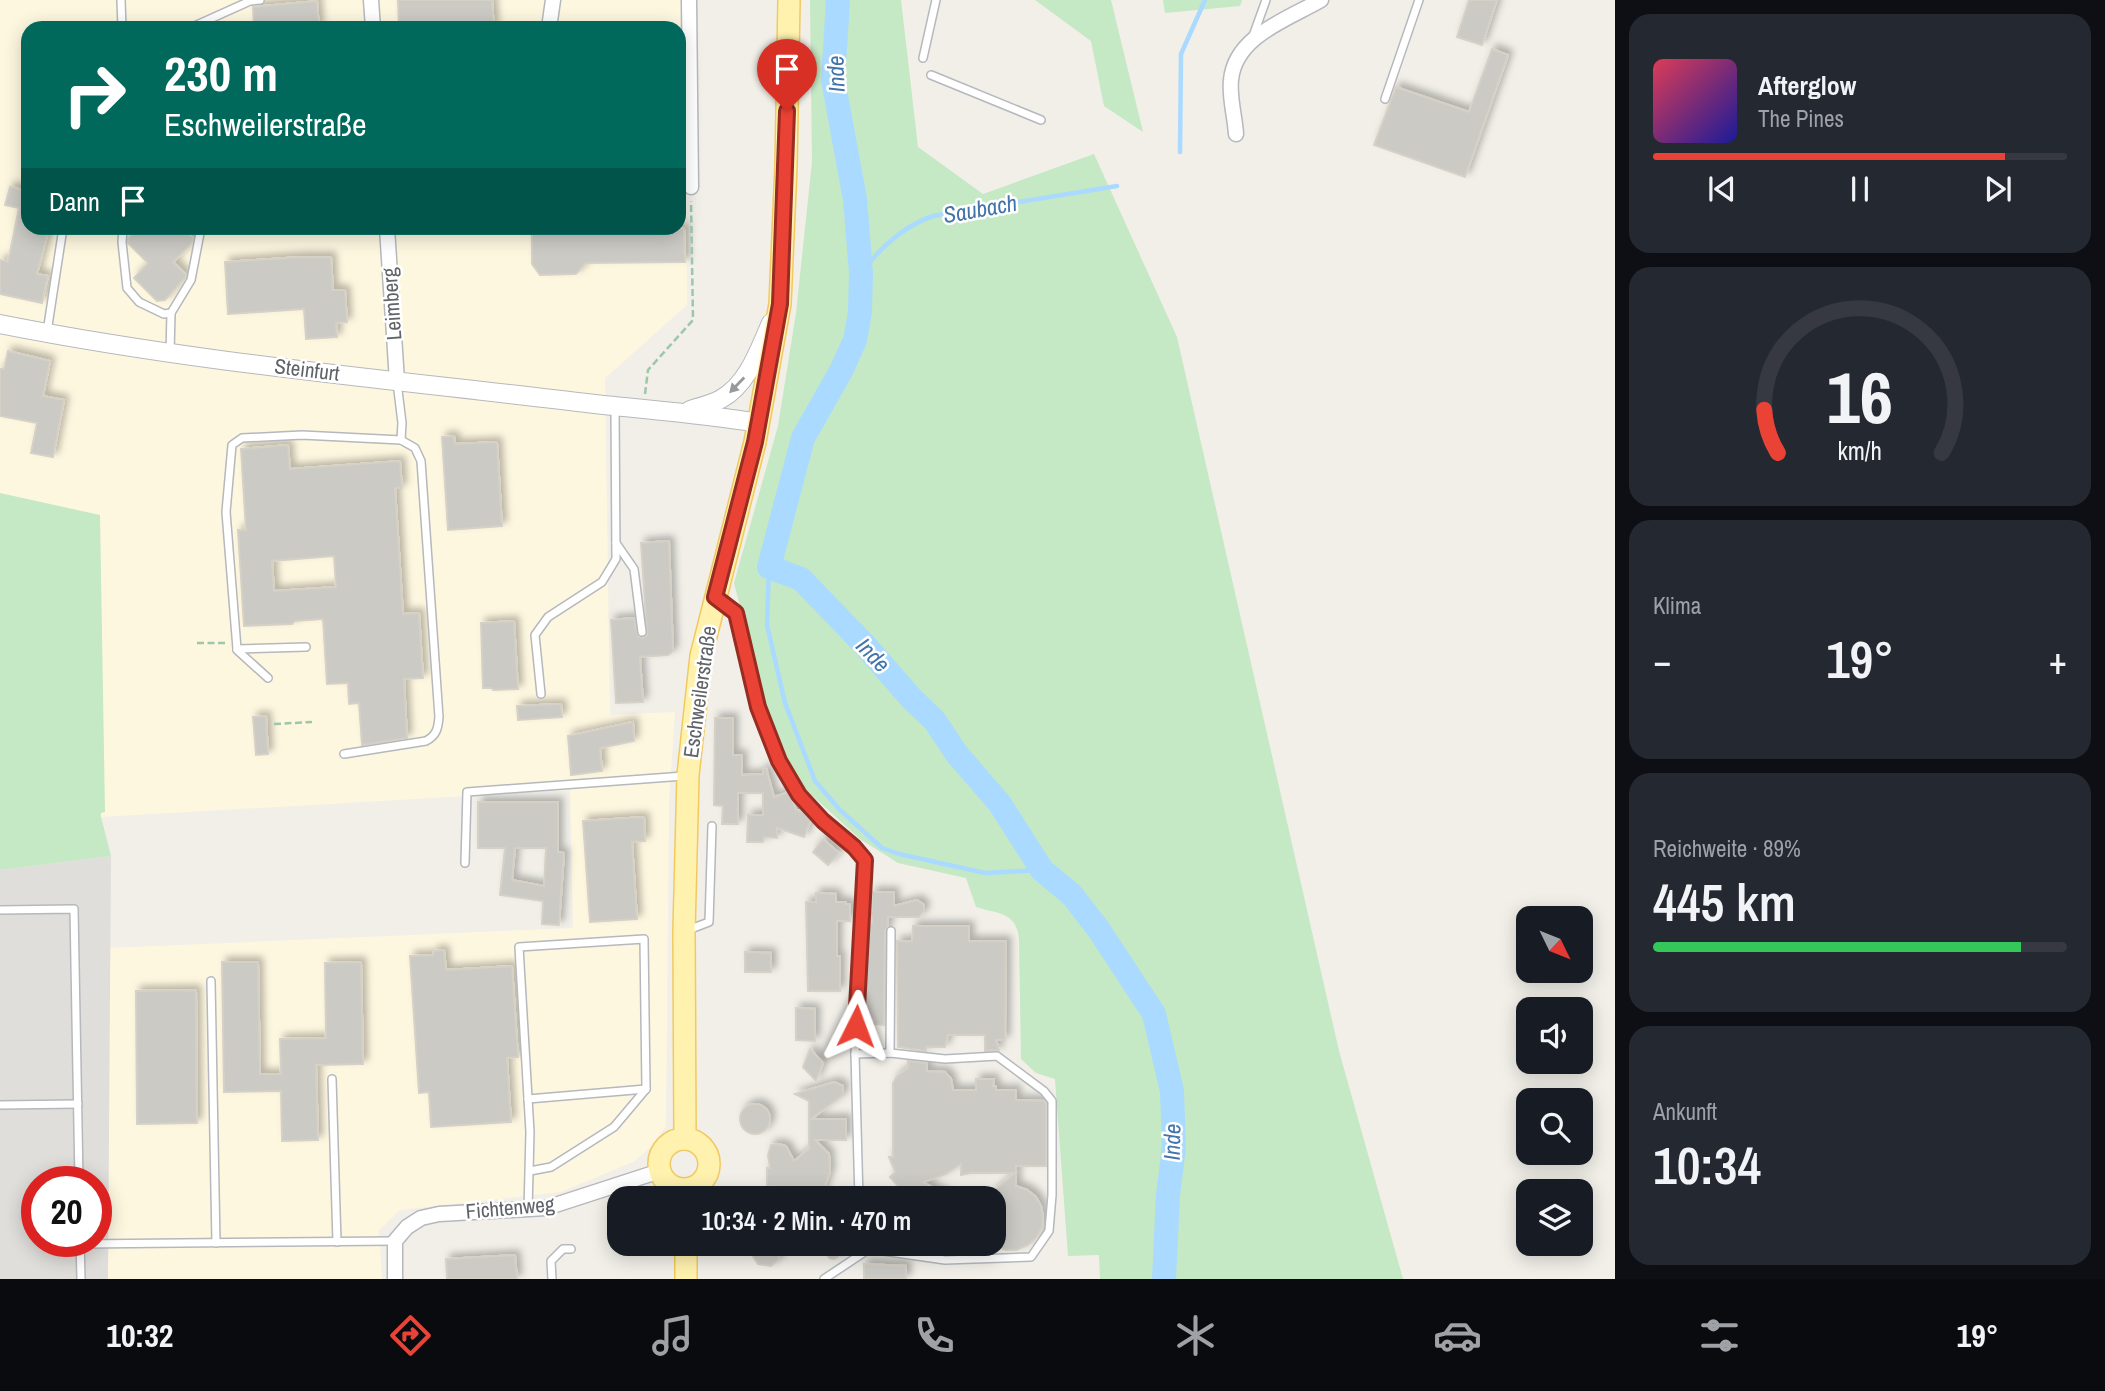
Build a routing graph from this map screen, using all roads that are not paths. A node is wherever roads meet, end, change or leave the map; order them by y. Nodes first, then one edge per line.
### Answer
1 (121, 0) edge
2 (260, 0) edge
3 (371, 0) edge
4 (554, 0) edge
5 (689, 0) edge
6 (789, 0) edge
7 (936, 0) edge
8 (1266, 0) edge
9 (1321, 0) edge
10 (1419, 0) edge
11 (122, 21) edge
12 (206, 21) edge
13 (372, 21) edge
14 (550, 21) edge
15 (1253, 38) junction
16 (923, 58) dead end
17 (931, 75) dead end
18 (1385, 99) dead end
19 (1041, 120) dead end
20 (1236, 134) dead end
21 (691, 187) road end
22 (62, 235) edge
23 (123, 235) edge
24 (200, 235) edge
25 (387, 235) edge
26 (780, 304) junction
27 (171, 313) junction
28 (0, 324) edge
29 (47, 333) junction
30 (170, 352) junction
31 (397, 381) junction
32 (614, 406) junction
33 (685, 412) junction
34 (759, 423) junction
35 (401, 440) junction
36 (616, 542) junction
37 (715, 597) junction
38 (642, 632) dead end
39 (236, 646) junction
40 (306, 647) dead end
41 (268, 678) dead end
42 (541, 694) dead end
43 (344, 754) dead end
44 (688, 775) junction
45 (712, 826) dead end
46 (465, 863) dead end
47 (0, 909) edge
48 (684, 931) junction
49 (891, 931) dead end
50 (211, 981) dead end
51 (890, 1053) junction
52 (855, 1054) junction
53 (332, 1079) dead end
54 (646, 1089) junction
55 (528, 1099) junction
56 (78, 1104) junction
57 (0, 1105) edge
58 (685, 1139) junction
59 (79, 1166) edge
60 (530, 1171) junction
61 (660, 1171) junction
62 (675, 1186) edge
63 (695, 1186) edge
64 (859, 1186) edge
65 (528, 1211) junction
66 (395, 1241) junction
67 (112, 1242) edge
68 (337, 1242) junction
69 (216, 1243) junction
70 (571, 1249) dead end
71 (686, 1256) edge
72 (858, 1256) edge
73 (922, 1256) edge
74 (80, 1257) edge
75 (81, 1279) edge
76 (395, 1279) edge
77 (552, 1279) edge
78 (686, 1279) edge
79 (824, 1279) edge

1 - 11 lane
2 - 12 lane
3 - 13 street
4 - 14 street
5 - 21 street
6 - 26 main road, Eschweilerstraße
7 - 16 lane
8 - 15 lane
9 - 15 street
10 - 18 lane
15 - 20 street
17 - 19 lane
22 - 29 lane
23 - 27 lane
24 - 27 lane
25 - 31 street, Leimberg
26 -> 33 street
26 - 34 main road, Eschweilerstraße
27 - 30 lane
28 - 29 street, Steinfurt
29 - 30 street, Steinfurt
30 - 31 street, Steinfurt
31 - 32 street, Steinfurt
31 - 35 lane
32 - 33 street, Steinfurt
32 - 36 lane
33 - 34 street, Steinfurt
34 - 37 main road, Eschweilerstraße
35 - 39 lane
35 - 43 lane
36 - 38 lane
36 - 42 lane
37 - 44 main road, Eschweilerstraße
37 - 52 lane
39 - 40 lane
39 - 41 lane
44 - 46 lane
44 - 48 main road, Eschweilerstraße
45 - 48 lane
47 - 56 lane
48 - 58 main road, Eschweilerstraße
49 - 51 lane
50 - 69 lane
51 - 52 lane
51 - 73 lane
52 - 64 lane
53 - 68 lane
54 - 55 lane
54 - 55 lane
54 - 60 lane
55 - 60 lane
56 - 57 lane
56 - 59 lane
58 - 61 main road
58 - 63 main road
60 - 65 lane
61 - 62 main road
61 - 65 street, Fichtenweg
65 - 66 street, Fichtenweg
66 - 68 lane
66 - 76 street
67 - 69 lane
68 - 69 lane
70 - 77 lane
71 - 78 main road
72 - 79 lane
74 - 75 lane

